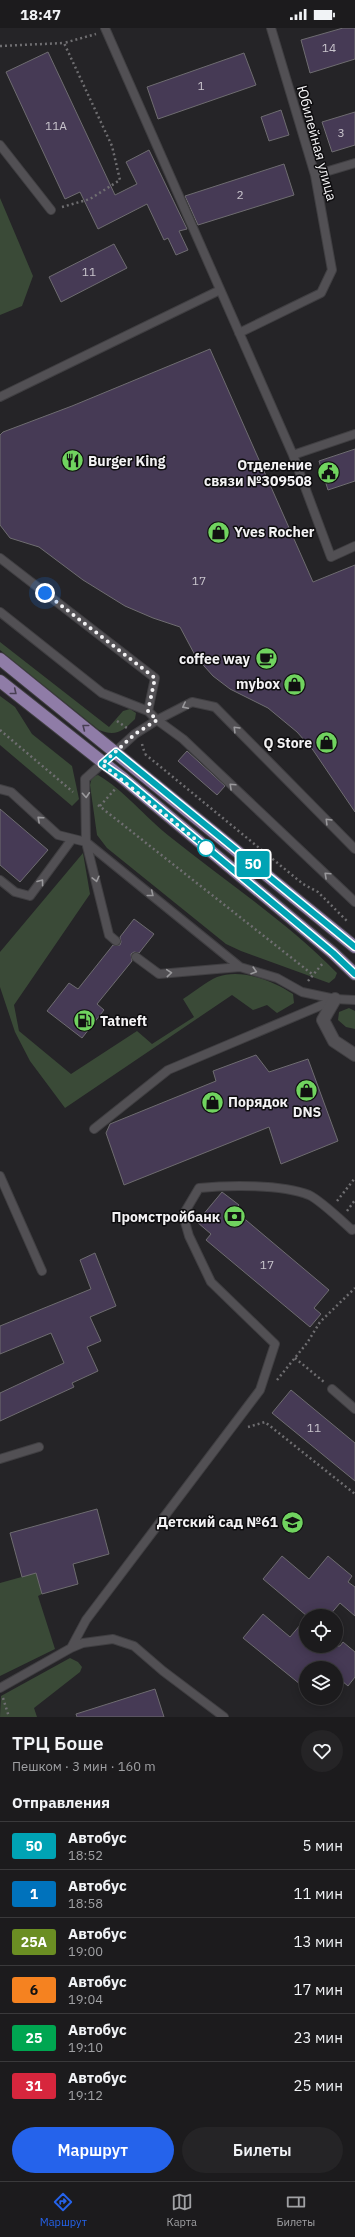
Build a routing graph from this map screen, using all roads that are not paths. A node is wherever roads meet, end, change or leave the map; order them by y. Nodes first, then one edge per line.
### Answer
1 (271, 28) edge
2 (106, 30) edge
3 (0, 145) edge
4 (355, 163) edge
5 (315, 176) junction
6 (50, 210) road end
7 (220, 290) junction
8 (239, 333) junction
9 (0, 397) edge
10 (355, 434) edge
11 (293, 455) junction
12 (355, 546) edge
13 (0, 558) edge
14 (0, 612) edge
15 (0, 660) edge
16 (0, 681) edge
17 (148, 711) junction
18 (157, 720) junction
19 (116, 752) junction
20 (102, 764) junction
21 (0, 789) edge
22 (72, 840) junction
23 (86, 842) junction
24 (355, 849) edge
25 (0, 880) edge
26 (355, 902) edge
27 (116, 941) dead end
28 (355, 947) edge
29 (136, 957) dead end
30 (240, 967) junction
31 (355, 974) edge
32 (335, 1000) junction
33 (355, 1000) edge
34 (355, 1055) edge
35 (94, 1129) dead end
36 (0, 1176) edge
37 (355, 1229) edge
38 (42, 1271) dead end
39 (332, 1389) road end
40 (355, 1409) edge
41 (39, 1447) dead end
42 (0, 1459) edge
43 (71, 1648) junction
44 (1, 1692) edge
45 (224, 1717) edge

1 - 5 lane, Юбилейная улица
2 - 7 lane
3 - 6 lane
4 - 5 lane
5 - 8 lane, Юбилейная улица
7 - 8 lane
7 - 9 lane
8 - 11 lane
10 - 11 lane
11 - 12 lane
13 - 17 lane
14 - 17 lane
19 -> 15 main road
16 -> 20 main road
17 - 18 lane
18 - 19 lane
24 -> 18 lane
26 -> 18 lane
19 - 20 lane
19 - 28 main road
20 -> 23 lane
20 - 31 main road
22 -> 21 lane
22 - 23 lane
25 -> 22 lane
23 -> 27 lane
23 -> 30 lane
29 -> 30 lane
30 -> 32 lane
32 - 33 lane
32 - 34 street
32 - 35 lane
36 - 38 lane
37 - 43 lane
39 - 40 lane
41 - 42 lane
43 - 44 lane
43 - 45 lane

